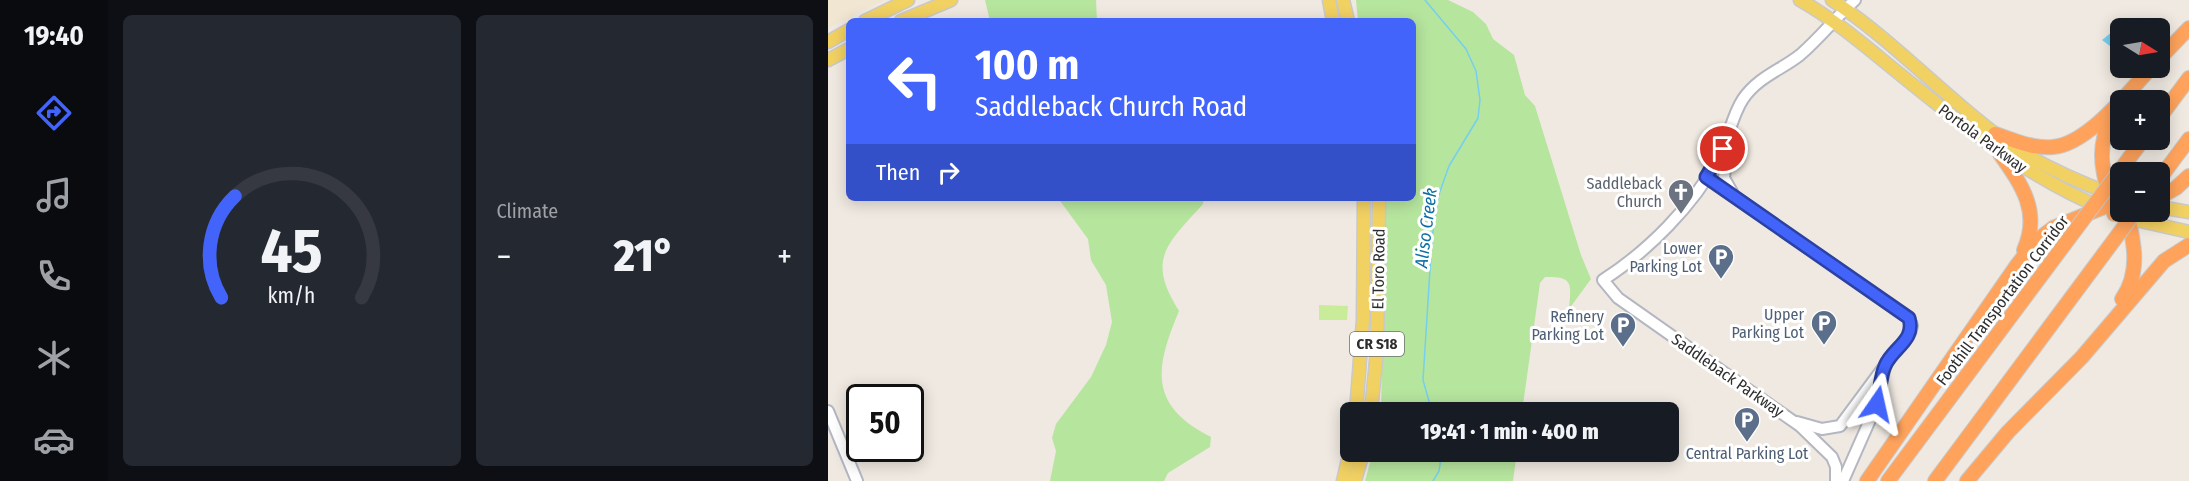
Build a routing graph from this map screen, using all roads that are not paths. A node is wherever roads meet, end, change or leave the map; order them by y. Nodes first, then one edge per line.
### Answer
1 (908, 0) edge
2 (951, 0) edge
3 (1329, 0) edge
4 (1343, 0) edge
5 (1800, 0) edge
6 (1832, 0) edge
7 (1855, 0) edge
8 (1845, 4) edge
9 (871, 18) edge
10 (909, 18) edge
11 (1332, 18) edge
12 (1347, 18) edge
13 (1834, 21) junction
14 (2189, 28) edge
15 (846, 32) edge
16 (828, 42) edge
17 (2170, 48) edge
18 (846, 51) edge
19 (828, 60) edge
20 (2142, 78) edge
21 (2189, 78) edge
22 (2130, 90) edge
23 (2170, 104) edge
24 (2110, 111) edge
25 (2110, 116) edge
26 (1728, 132) junction
27 (1995, 134) junction
28 (2189, 139) edge
29 (2135, 150) edge
30 (2000, 154) junction
31 (2170, 164) edge
32 (2189, 176) edge
33 (1706, 177) junction
34 (2110, 180) edge
35 (2170, 191) edge
36 (1736, 197) junction
37 (1364, 201) edge
38 (1379, 201) edge
39 (2110, 202) edge
40 (2110, 205) edge
41 (2170, 209) edge
42 (2110, 210) edge
43 (2189, 212) edge
44 (2114, 222) edge
45 (2124, 222) edge
46 (2161, 222) edge
47 (2189, 232) edge
48 (2189, 245) edge
49 (2016, 265) junction
50 (1885, 365) junction
51 (2060, 378) junction
52 (1357, 402) edge
53 (1372, 402) edge
54 (828, 411) edge
55 (1794, 422) junction
56 (1347, 462) edge
57 (1360, 462) edge
58 (857, 481) edge
59 (1343, 481) edge
60 (1355, 481) edge
61 (1836, 481) edge
62 (1843, 481) edge
63 (1867, 481) edge
64 (1888, 481) edge
65 (1935, 481) edge
66 (1967, 481) edge

1 - 9 main road
2 - 10 main road
3 - 11 main road
4 - 12 main road
5 - 13 main road, Portola Parkway
6 - 8 main road, Portola Parkway
7 - 8 main road
8 - 13 main road
8 - 27 main road, Portola Parkway
13 - 26 main road
13 - 30 main road, Portola Parkway
14 - 17 highway
15 - 16 main road
18 - 19 main road
20 - 22 highway
21 - 23 highway
24 - 27 highway
25 - 34 highway
26 - 33 main road
26 - 36 main road
27 - 39 main road, Portola Parkway
28 - 31 highway
29 - 64 highway, Foothill Transportation Corridor, bridge
30 - 40 main road, Portola Parkway
30 - 49 highway
32 - 35 highway
33 - 36 main road
33 - 55 main road, Saddleback Parkway
36 - 50 main road
37 - 52 main road, El Toro Road / CR S18
38 - 53 main road, El Toro Road / CR S18
41 - 43 main road
42 - 49 highway
44 - 65 highway, bridge
45 - 51 highway
46 - 47 main road, Portola Parkway
48 - 51 highway
49 - 63 highway
50 - 55 main road
50 - 62 main road
51 - 66 highway
54 - 58 main road
55 - 61 main road, Saddleback Parkway
56 - 59 main road
57 - 60 main road

